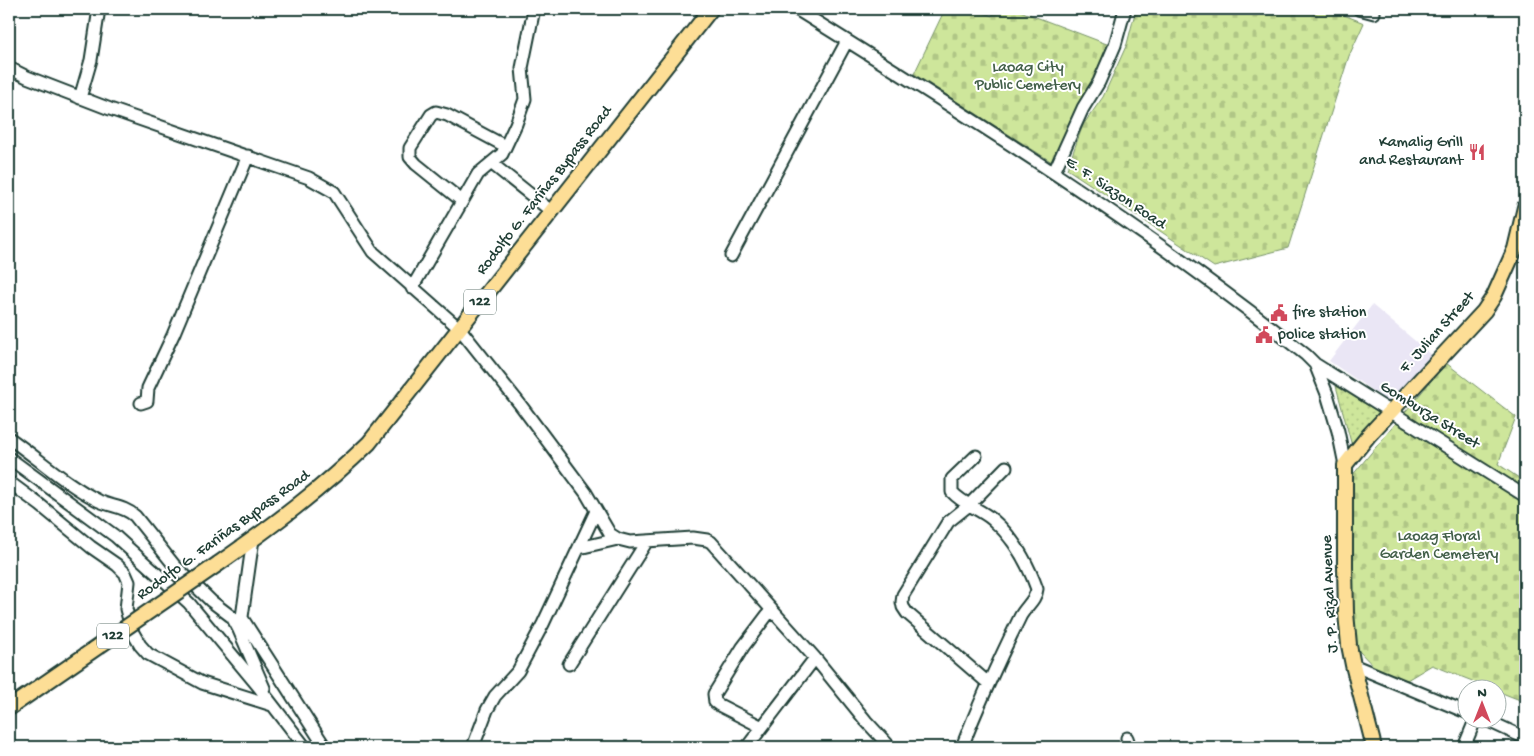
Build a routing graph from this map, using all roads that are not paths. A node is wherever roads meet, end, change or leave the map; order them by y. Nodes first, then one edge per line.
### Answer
1 (100, 9) edge
2 (534, 9) edge
3 (711, 9) edge
4 (796, 9) edge
5 (1125, 9) edge
6 (1359, 9) edge
7 (1374, 13) dead end
8 (847, 40) junction
9 (9, 68) edge
10 (80, 98) junction
11 (505, 146) junction
12 (248, 156) junction
13 (490, 163) junction
14 (1054, 172) junction
15 (462, 201) junction
16 (1525, 207) edge
17 (551, 211) junction
18 (731, 256) dead end
19 (412, 288) junction
20 (460, 329) junction
21 (1315, 364) junction
22 (141, 403) dead end
23 (1391, 412) junction
24 (9, 438) edge
25 (976, 456) dead end
26 (9, 458) edge
27 (1344, 465) junction
28 (1006, 468) dead end
29 (9, 482) edge
30 (1525, 496) edge
31 (968, 506) junction
32 (596, 511) junction
33 (253, 539) junction
34 (618, 539) junction
35 (647, 541) junction
36 (579, 548) junction
37 (771, 610) junction
38 (242, 618) junction
39 (239, 630) junction
40 (815, 658) junction
41 (570, 664) dead end
42 (1352, 665) junction
43 (988, 683) junction
44 (272, 705) junction
45 (9, 708) edge
46 (1456, 708) edge
47 (762, 727) junction
48 (1472, 728) edge
49 (1504, 728) edge
50 (1525, 738) edge
51 (304, 747) edge
52 (325, 747) edge
53 (473, 747) edge
54 (747, 747) edge
55 (890, 747) edge
56 (962, 747) edge
57 (1374, 747) edge
58 (1464, 747) edge

1 - 10 street
2 - 11 street
3 - 17 main road, Rodolfo G. Fariñas Bypass Road / 122
4 - 8 street, E. F. Siazon Road
5 - 14 street
6 - 7 street
8 - 14 street, E. F. Siazon Road
8 - 18 street
9 - 10 street
10 - 12 street
11 - 13 street
11 - 15 street
12 - 19 street
12 - 22 street
13 - 15 street
13 - 17 street
14 - 21 street, E. F. Siazon Road
15 - 19 street
16 - 23 main road, F. Julian Street
17 - 20 main road, Rodolfo G. Fariñas Bypass Road / 122
19 - 20 street
20 - 32 street
20 - 33 main road, Rodolfo G. Fariñas Bypass Road / 122
21 - 23 street, Gomburza Street
21 - 27 street, E. F. Siazon Road
23 - 27 main road, F. Julian Street
23 - 30 street, Gomburza Street
24 - 39 street
25 - 31 street
26 - 44 street
27 - 42 main road, J. P. Rizal Avenue
28 - 31 street
29 - 44 street
31 - 43 street
31 - 43 street
32 - 34 street
32 - 36 street
33 - 38 street
33 - 45 main road, Rodolfo G. Fariñas Bypass Road / 122, bridge
34 - 35 street
34 - 36 street
35 - 37 street
35 - 41 street
36 - 53 street
37 - 40 street
37 - 47 street
38 - 39 street
38 - 52 street
39 - 44 street
40 - 47 street
40 - 55 street
42 - 46 street
42 - 57 main road, J. P. Rizal Avenue
43 - 56 street
44 - 51 street
47 - 54 street
48 - 58 street
49 - 50 street

